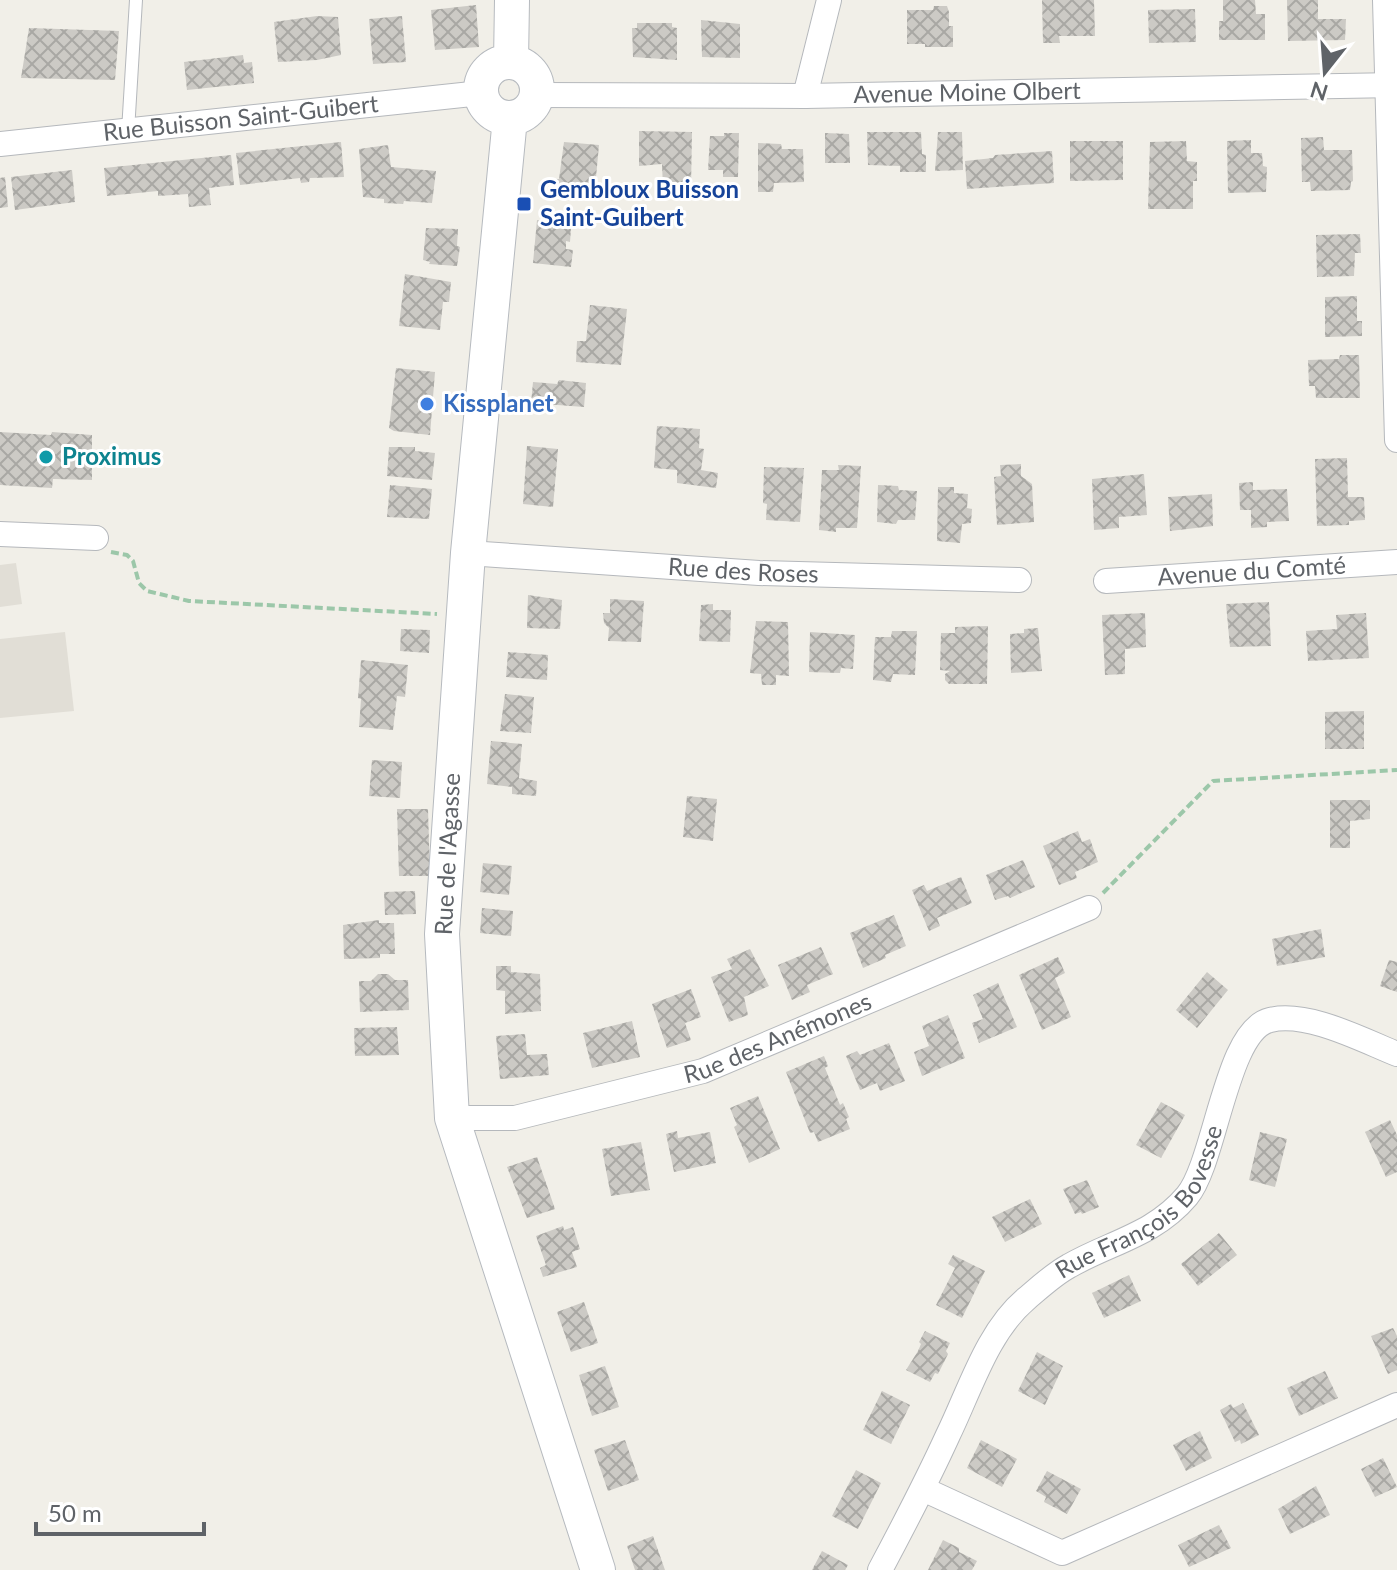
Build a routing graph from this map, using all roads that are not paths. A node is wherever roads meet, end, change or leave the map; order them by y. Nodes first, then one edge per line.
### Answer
1 (136, 0) edge
2 (512, 0) edge
3 (829, 0) edge
4 (1385, 0) edge
5 (511, 62) junction
6 (1392, 85) edge
7 (481, 93) junction
8 (537, 95) junction
9 (805, 96) junction
10 (510, 118) junction
11 (128, 131) junction
12 (0, 144) edge
13 (1397, 440) edge
14 (0, 534) edge
15 (96, 538) road end
16 (468, 553) junction
17 (1397, 562) edge
18 (1019, 580) dead end
19 (1106, 581) dead end
20 (1089, 908) road end
21 (1397, 1054) edge
22 (452, 1118) junction
23 (1397, 1405) edge
24 (923, 1489) junction
25 (598, 1570) edge
26 (880, 1570) edge

1 - 11 lane
2 - 5 street
3 - 9 street
4 - 6 street
5 - 7 street
5 - 8 street
6 - 9 street, Avenue Moine Olbert
6 - 13 street
7 - 10 street
7 - 11 street, Rue Buisson Saint-Guibert
8 - 9 street, Avenue Moine Olbert
8 - 10 street
10 - 16 street, Rue de l'Agasse
11 - 12 street, Rue Buisson Saint-Guibert
14 - 15 street
16 - 18 street, Rue des Roses
16 - 22 street, Rue de l'Agasse
17 - 19 street, Avenue du Comté
20 - 22 street, Rue des Anémones
21 - 24 street, Rue François Bovesse
22 - 25 street, Rue de l'Agasse
23 - 24 street
24 - 26 street, Rue François Bovesse

